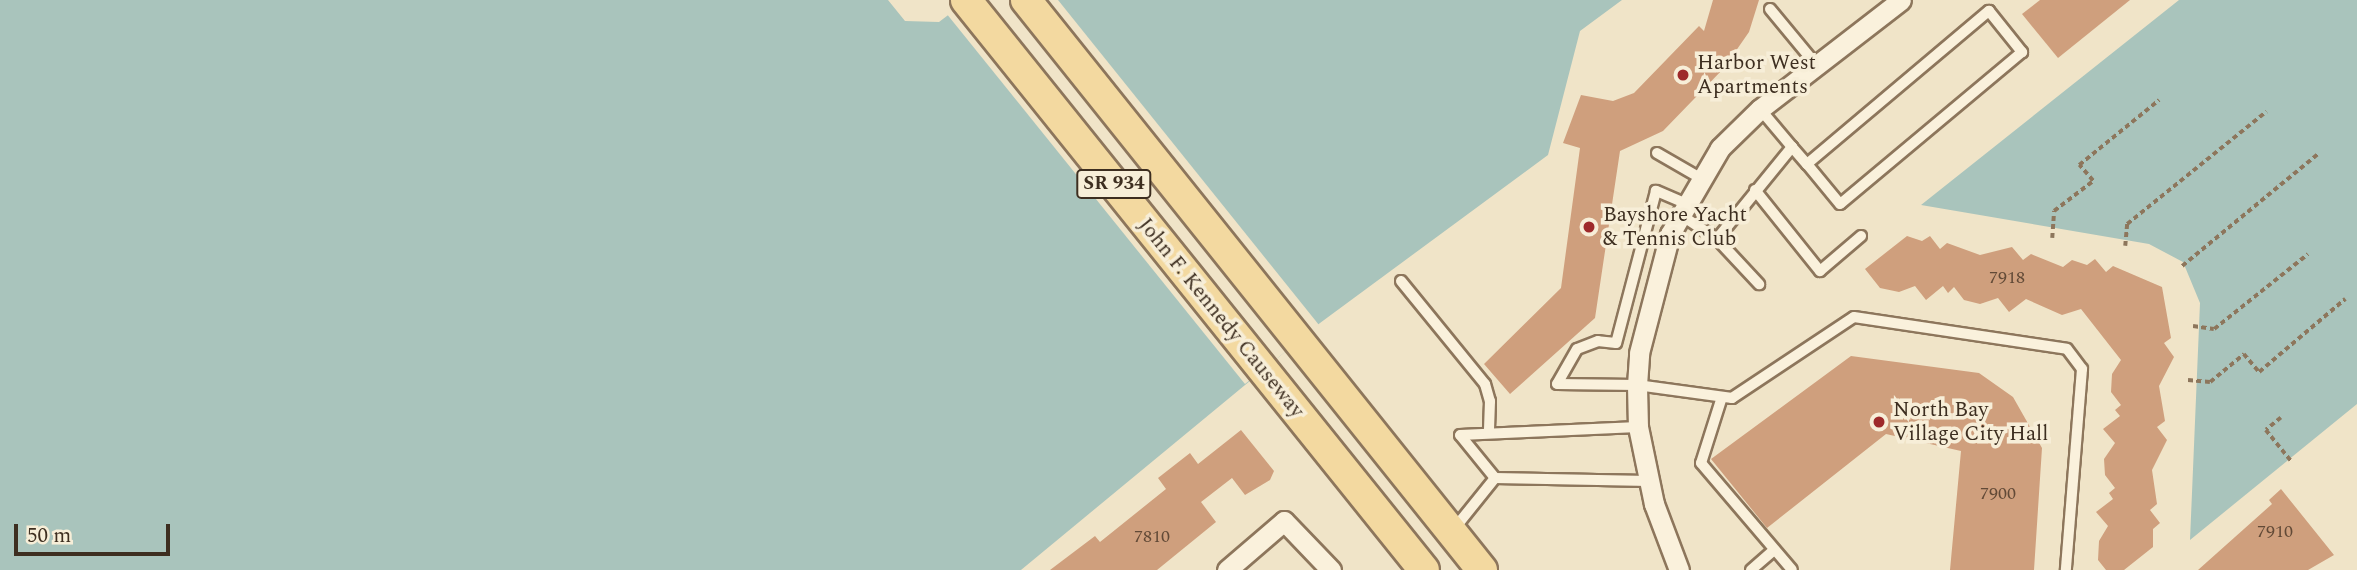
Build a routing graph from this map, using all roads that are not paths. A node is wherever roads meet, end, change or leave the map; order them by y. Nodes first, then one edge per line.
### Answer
1 (966, 0) edge
2 (1026, 0) edge
3 (1901, 0) edge
4 (1770, 9) dead end
5 (1819, 68) junction
6 (1760, 109) junction
7 (1792, 147) junction
8 (1657, 153) dead end
9 (1807, 164) junction
10 (1702, 179) junction
11 (1755, 190) junction
12 (1684, 210) junction
13 (1861, 236) dead end
14 (1717, 239) junction
15 (1401, 281) dead end
16 (1759, 284) dead end
17 (1637, 385) junction
18 (1721, 400) junction
19 (1638, 427) junction
20 (1489, 433) junction
21 (1495, 478) junction
22 (1649, 481) junction
23 (1451, 532) junction
24 (1772, 551) junction
25 (1227, 570) edge
26 (1331, 570) edge
27 (1424, 570) edge
28 (1482, 570) edge
29 (1679, 570) edge
30 (1751, 570) edge
31 (1791, 570) edge
32 (2066, 570) edge

1 - 27 main road, John F. Kennedy Causeway / SR 934
2 - 23 main road, SR 934
3 - 5 street
4 - 5 lane
5 - 6 street
6 - 7 lane
6 - 10 street
7 - 9 lane
7 - 11 lane
8 - 10 lane
9 - 9 lane
10 - 12 street
11 - 13 lane
11 - 14 lane
12 - 14 lane
12 - 17 street
12 - 17 lane
14 - 16 lane
15 - 20 lane
17 - 18 lane
17 - 19 street
18 - 24 lane
18 - 32 lane
19 - 20 lane
19 - 22 street
20 - 21 lane
21 - 22 lane
21 - 23 lane
22 - 29 street
23 - 28 main road, SR 934
24 - 30 lane
24 - 31 lane
25 - 26 street

